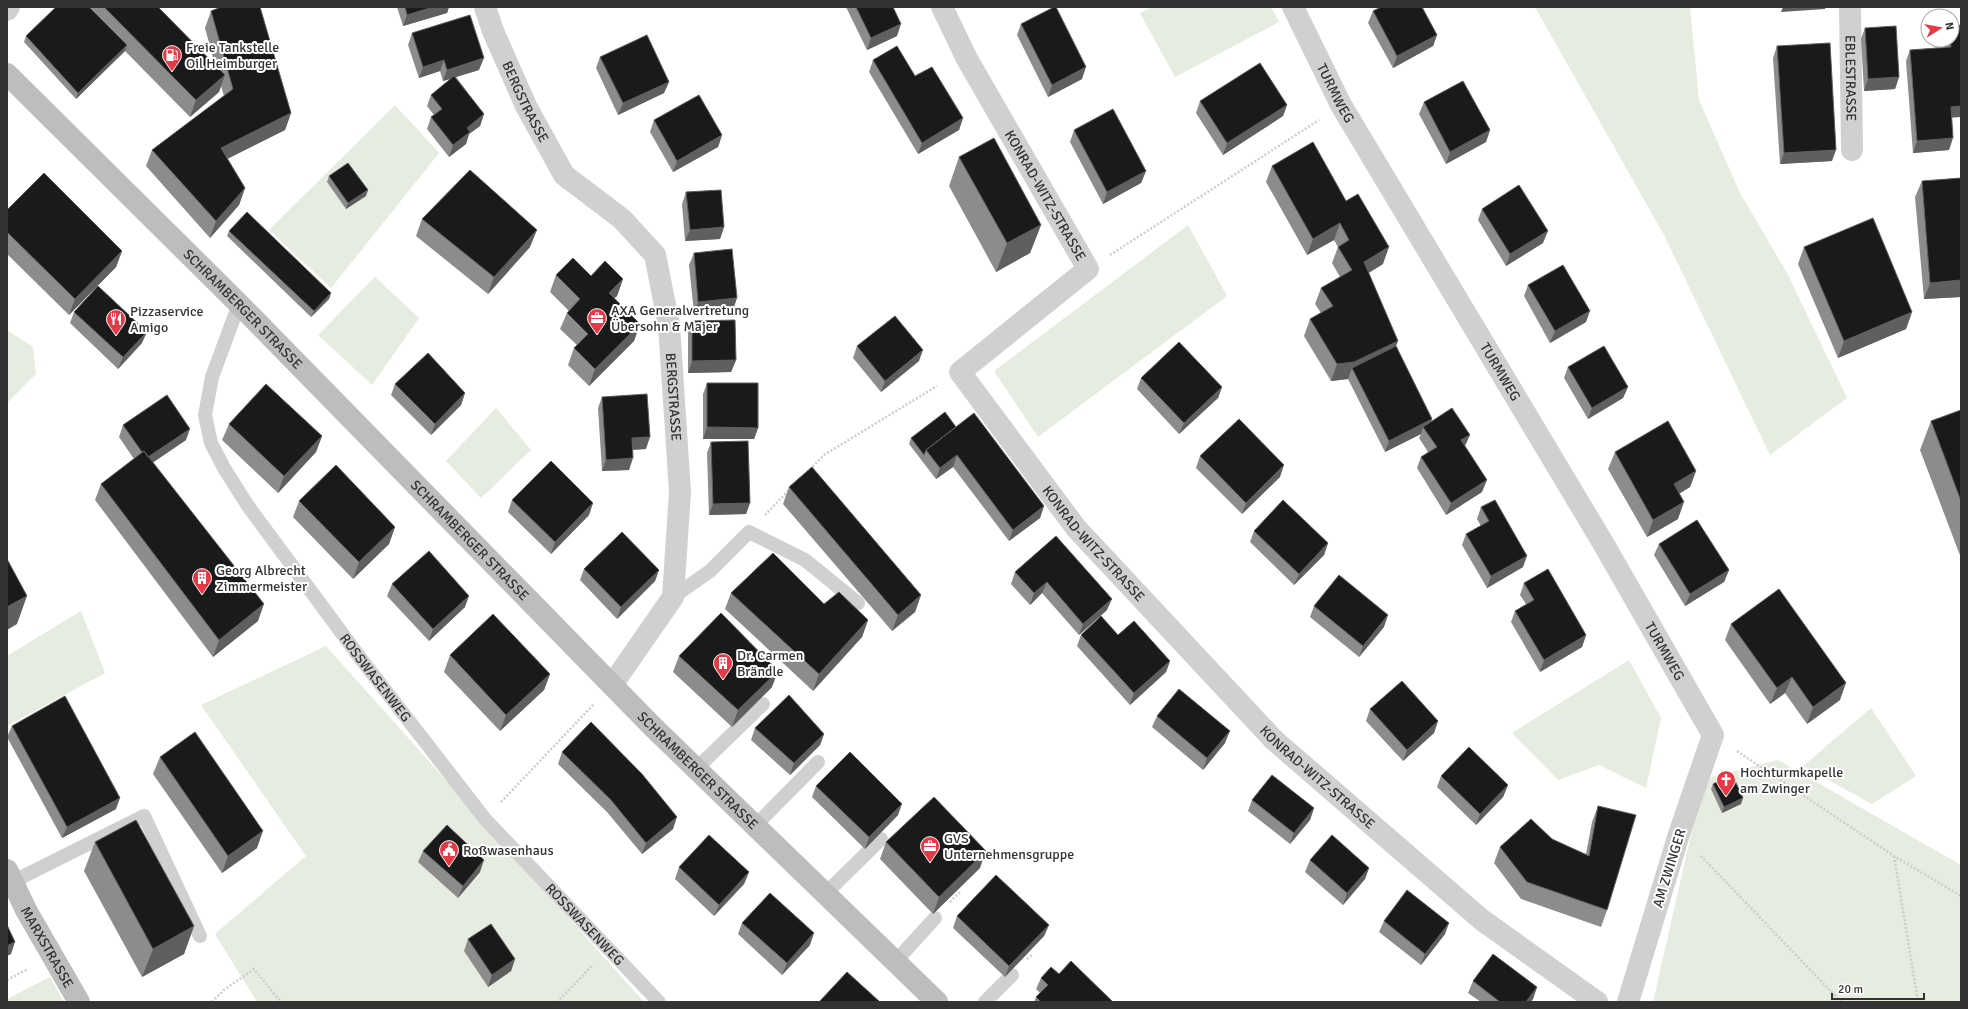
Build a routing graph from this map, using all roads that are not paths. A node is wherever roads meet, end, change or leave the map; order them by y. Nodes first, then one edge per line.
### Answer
1 (9, 7) edge
2 (485, 7) edge
3 (942, 7) edge
4 (1293, 7) edge
5 (1850, 7) edge
6 (7, 10) edge
7 (7, 74) edge
8 (1852, 150) dead end
9 (239, 304) junction
10 (673, 597) junction
11 (858, 603) dead end
12 (612, 685) junction
13 (763, 704) edge
14 (1713, 735) joint
15 (818, 762) dead end
16 (696, 769) junction
17 (755, 826) junction
18 (881, 839) edge
19 (10, 876) edge
20 (825, 894) junction
21 (935, 918) dead end
22 (200, 936) dead end
23 (895, 962) junction
24 (1012, 975) edge
25 (79, 1002) edge
26 (659, 1002) edge
27 (937, 1002) edge
28 (985, 1002) edge
29 (1597, 1002) edge
30 (1628, 1002) edge

1 - 6 street
2 - 10 street, BERGSTRASSE
3 - 29 street, KONRAD-WITZ-STRASSE
4 - 14 street, TURMWEG
5 - 8 street, EBLESTRASSE
7 - 9 street, SCHRAMBERGER STRASSE
9 - 12 street, SCHRAMBERGER STRASSE
9 - 26 lane, ROSSWASENWEG
10 - 11 lane
10 - 12 street
12 - 16 street, SCHRAMBERGER STRASSE
13 - 16 lane
14 - 30 street, AM ZWINGER
15 - 17 lane
16 - 17 street, SCHRAMBERGER STRASSE
17 - 20 street, SCHRAMBERGER STRASSE
18 - 20 lane
19 - 22 lane
19 - 25 street, MARXSTRASSE
20 - 23 street, SCHRAMBERGER STRASSE
21 - 23 lane
23 - 27 street, SCHRAMBERGER STRASSE
24 - 28 lane

